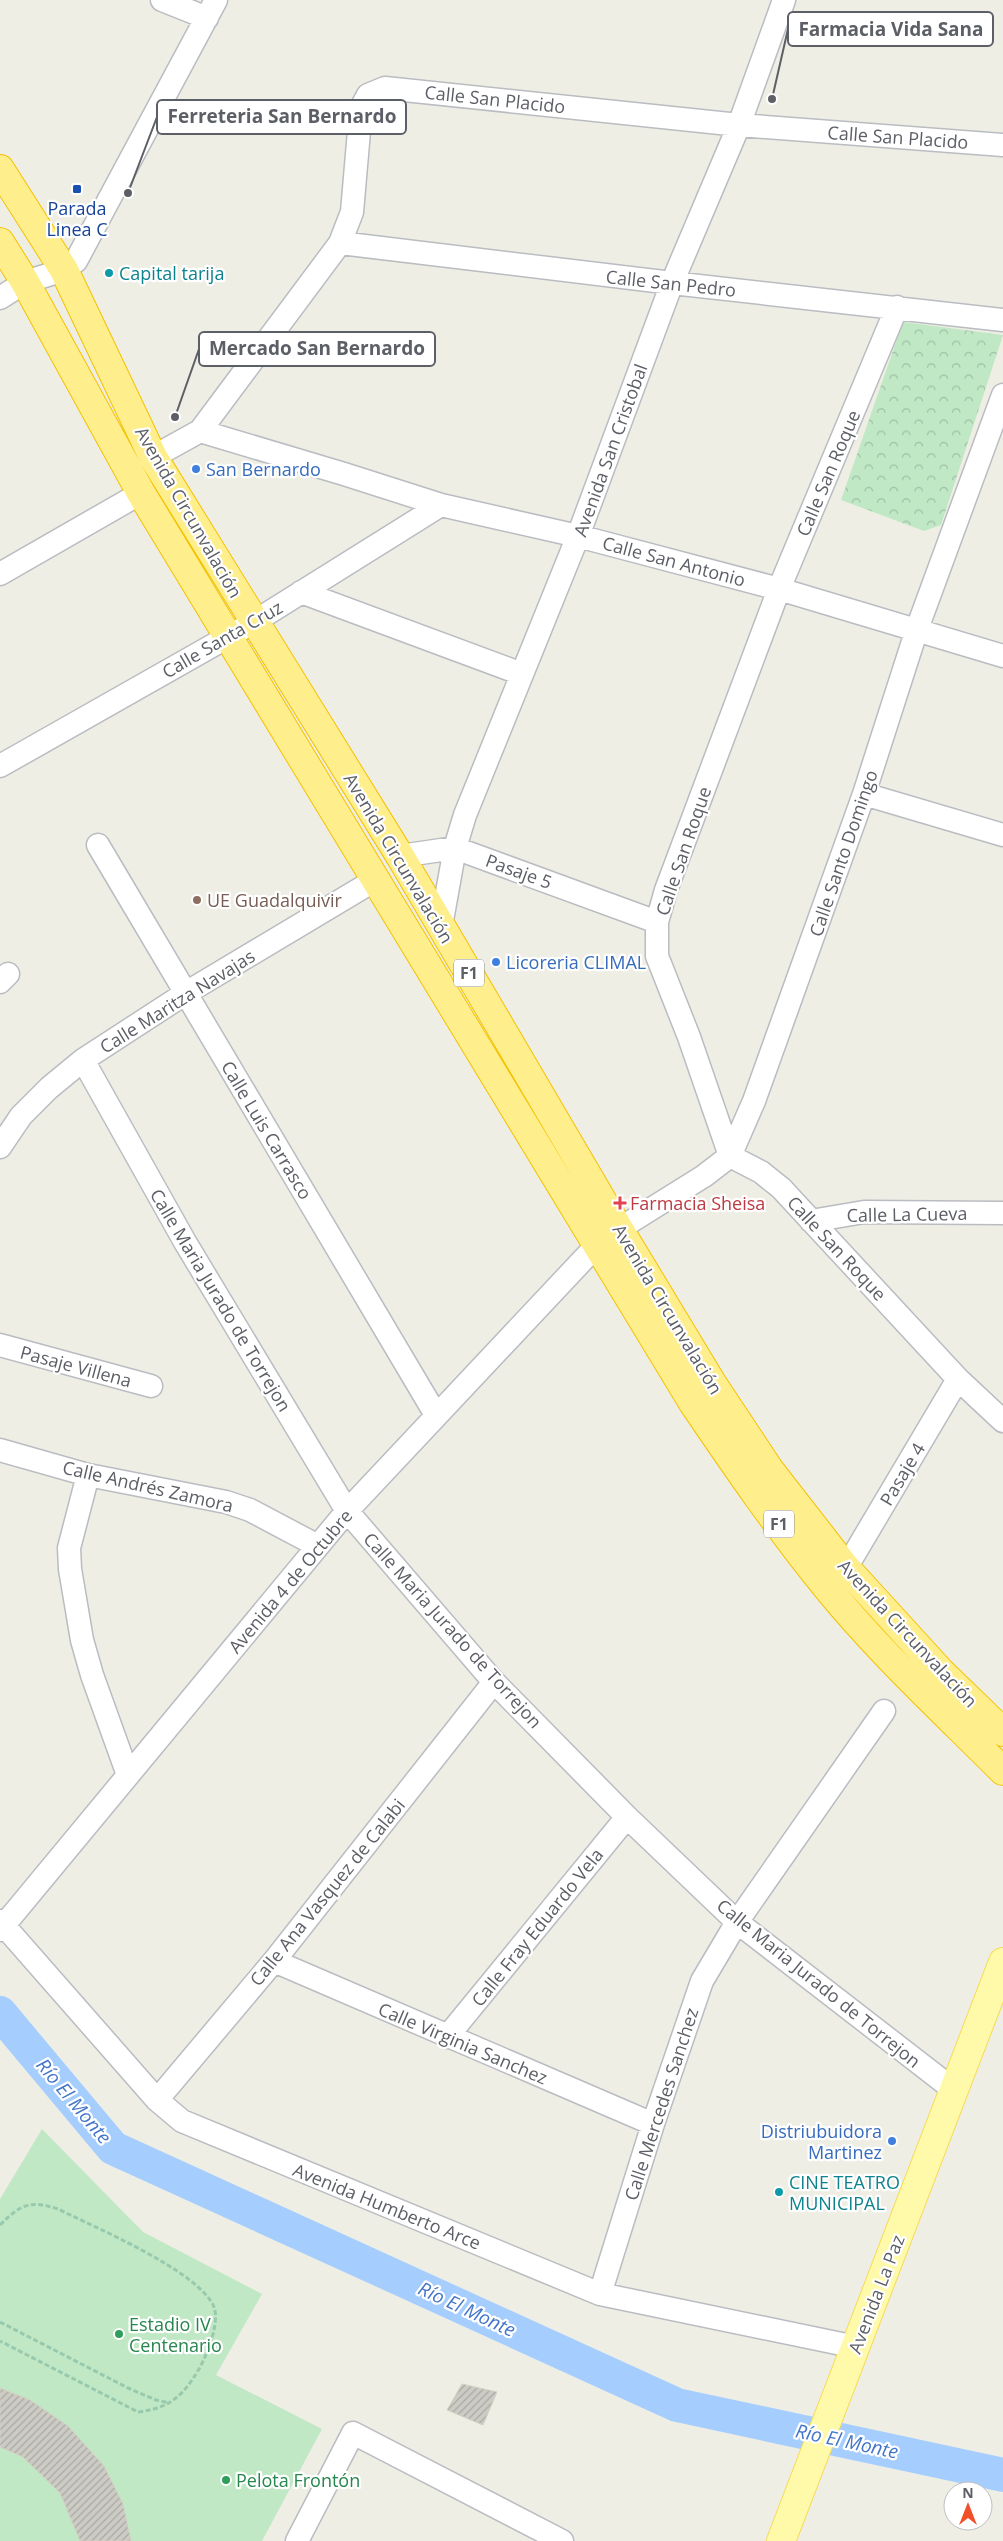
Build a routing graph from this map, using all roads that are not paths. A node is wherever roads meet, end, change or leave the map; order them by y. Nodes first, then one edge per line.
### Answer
1 (162, 0) edge
2 (784, 0) edge
3 (211, 9) edge
4 (739, 125) junction
5 (1003, 145) edge
6 (0, 169) edge
7 (0, 242) edge
8 (340, 243) junction
9 (64, 270) junction
10 (26, 282) junction
11 (672, 284) junction
12 (0, 298) edge
13 (897, 307) junction
14 (1003, 320) edge
15 (1003, 395) edge
16 (200, 431) junction
17 (153, 457) junction
18 (141, 493) junction
19 (441, 505) junction
20 (578, 536) junction
21 (0, 574) edge
22 (779, 589) junction
23 (302, 592) junction
24 (254, 622) junction
25 (917, 629) junction
26 (228, 638) junction
27 (1003, 656) edge
28 (522, 674) junction
29 (0, 766) edge
30 (864, 794) junction
31 (1003, 835) edge
32 (98, 845) dead end
33 (455, 848) junction
34 (400, 856) junction
35 (375, 880) junction
36 (657, 922) junction
37 (441, 926) junction
38 (186, 993) junction
39 (84, 1060) junction
40 (0, 1147) edge
41 (730, 1156) junction
42 (1003, 1213) edge
43 (811, 1220) junction
44 (619, 1229) junction
45 (596, 1246) junction
46 (0, 1345) edge
47 (958, 1379) junction
48 (152, 1386) dead end
49 (436, 1415) junction
50 (1003, 1421) edge
51 (0, 1450) edge
52 (88, 1475) junction
53 (347, 1511) junction
54 (318, 1546) junction
55 (846, 1568) junction
56 (494, 1682) junction
57 (884, 1710) dead end
58 (1003, 1732) edge
59 (1003, 1770) edge
60 (128, 1775) junction
61 (627, 1817) junction
62 (737, 1922) junction
63 (1, 1926) edge
64 (274, 1961) junction
65 (1003, 1962) edge
66 (447, 2037) junction
67 (954, 2090) junction
68 (157, 2100) junction
69 (653, 2124) junction
70 (600, 2294) junction
71 (852, 2359) junction
72 (548, 2538) edge
73 (297, 2541) edge
74 (781, 2541) edge

1 - 3 street
2 - 4 street, Avenida San Cristobal
3 - 9 street
4 - 5 street, Calle San Placido
4 - 8 street, Calle San Placido
4 - 11 street, Avenida San Cristobal
6 - 9 highway, Avenida Circunvalación / F1
7 - 10 highway, Avenida Circunvalación / F1
8 - 11 street, Calle San Pedro
8 - 16 street, Calle San Placido
9 - 10 street
9 - 17 highway, Avenida Circunvalación / F1
10 - 12 street
10 - 18 highway, Avenida Circunvalación / F1
11 - 13 street, Calle San Pedro
11 - 20 street, Avenida San Cristobal
13 - 14 street, Calle San Pedro
13 - 22 street, Calle San Roque
15 - 25 street, Calle Santo Domingo
16 - 17 street, Calle San Placido
16 - 19 street, Calle San Antonio
17 - 24 highway, Avenida Circunvalación / F1
18 - 21 street
18 - 26 highway, Avenida Circunvalación / F1
19 - 20 street, Calle San Antonio
19 - 23 street, Calle Santa Cruz
20 - 22 street, Calle San Antonio
20 - 28 street, Avenida San Cristobal
22 - 25 street, Calle San Antonio
22 - 36 street, Calle San Roque
23 - 24 street, Calle Santa Cruz
23 - 28 street
24 - 26 street, Calle Santa Cruz
24 - 34 highway, Avenida Circunvalación / F1
25 - 27 street, Calle San Antonio
25 - 30 street, Calle Santo Domingo
26 - 29 street, Calle Santa Cruz
26 - 35 highway, Avenida Circunvalación / F1
28 - 33 street, Avenida San Cristobal
30 - 31 street
30 - 41 street, Calle Santo Domingo
32 - 38 street, Calle Luis Carrasco
33 - 34 street
33 - 36 street, Pasaje 5
33 - 37 street
34 - 37 highway, Avenida Circunvalación / F1
35 - 38 street, Calle Maritza Navajas
35 - 45 highway, Avenida Circunvalación / F1
36 - 41 street, Calle San Roque
37 - 44 highway, Avenida Circunvalación / F1
38 - 39 street, Calle Maritza Navajas
38 - 49 street, Calle Luis Carrasco
39 - 40 street, Calle Maritza Navajas
39 - 53 street, Calle Maria Jurado de Torrejon
41 - 43 street, Calle San Roque
41 - 44 street, Calle Santo Domingo
42 - 43 street, Calle La Cueva
43 - 47 street, Calle San Roque
44 - 45 street, Calle Santo Domingo
44 - 55 highway, Avenida Circunvalación / F1
45 - 49 street, Avenida 4 de Octubre
45 - 59 highway, Avenida Circunvalación / F1
46 - 48 street, Pasaje Villena
47 - 50 street, Calle San Roque
47 - 55 street, Pasaje 4
49 - 53 street, Avenida 4 de Octubre
51 - 52 street, Calle Andrés Zamora
52 - 54 street, Calle Andrés Zamora
52 - 60 street
53 - 54 street, Avenida 4 de Octubre
53 - 56 street, Calle Maria Jurado de Torrejon
54 - 60 street, Avenida 4 de Octubre
55 - 58 highway, Avenida Circunvalación / F1
56 - 61 street, Calle Maria Jurado de Torrejon
56 - 64 street, Calle Ana Vasquez de Calabi
57 - 62 street, Calle Mercedes Sanchez
60 - 63 street, Avenida 4 de Octubre
61 - 62 street, Calle Maria Jurado de Torrejon
61 - 66 street, Calle Fray Eduardo Vela
62 - 67 street, Calle Maria Jurado de Torrejon
62 - 69 street, Calle Mercedes Sanchez
63 - 68 street, Avenida Humberto Arce
64 - 66 street, Calle Virginia Sanchez
64 - 68 street, Calle Ana Vasquez de Calabi
65 - 67 main road, Avenida La Paz
66 - 69 street, Calle Virginia Sanchez
67 - 71 main road, Avenida La Paz
68 - 70 street, Avenida Humberto Arce
69 - 70 street, Calle Mercedes Sanchez
70 - 71 street, Avenida Humberto Arce
71 - 74 main road, Avenida La Paz
72 - 73 street

